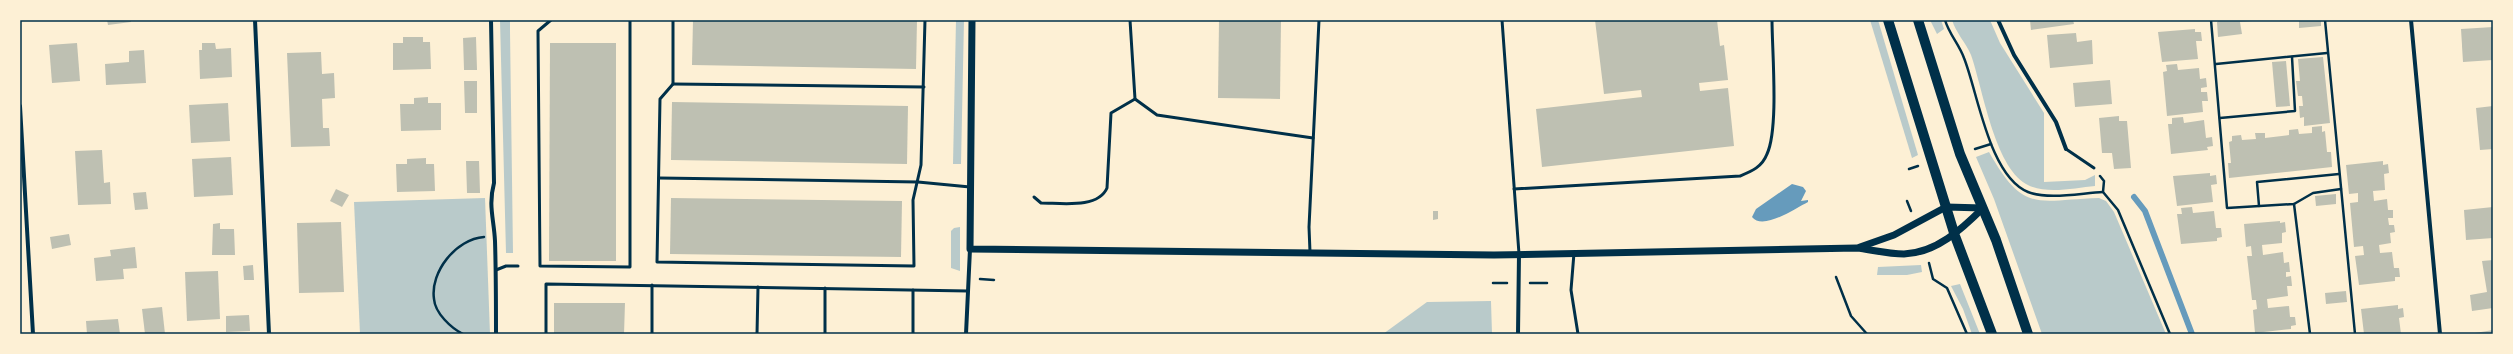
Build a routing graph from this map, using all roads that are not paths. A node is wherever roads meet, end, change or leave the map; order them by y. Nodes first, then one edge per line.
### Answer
1 (255, 20) edge
2 (491, 20) edge
3 (551, 20) edge
4 (630, 20) edge
5 (673, 20) edge
6 (925, 20) edge
7 (972, 20) edge
8 (1130, 20) edge
9 (1319, 20) edge
10 (1502, 20) edge
11 (1772, 20) edge
12 (1888, 20) edge
13 (1918, 20) edge
14 (1998, 20) edge
15 (2411, 20) edge
16 (673, 84) junction
17 (924, 86) junction
18 (1135, 99) junction
19 (20, 106) edge
20 (1313, 138) junction
21 (2066, 149) joint
22 (2094, 168) dead end
23 (659, 178) junction
24 (918, 182) junction
25 (970, 187) junction
26 (1514, 189) junction
27 (1034, 197) dead end
28 (1946, 207) junction
29 (1983, 208) junction
30 (1955, 236) junction
31 (1857, 248) junction
32 (970, 249) junction
33 (1574, 253) junction
34 (1310, 254) junction
35 (1519, 254) junction
36 (518, 266) dead end
37 (496, 270) junction
38 (652, 285) junction
39 (758, 287) junction
40 (825, 288) junction
41 (912, 290) junction
42 (968, 291) junction
43 (33, 334) edge
44 (268, 334) edge
45 (496, 334) edge
46 (546, 334) edge
47 (652, 334) edge
48 (757, 334) edge
49 (825, 334) edge
50 (913, 334) edge
51 (966, 334) edge
52 (1518, 334) edge
53 (1578, 334) edge
54 (1992, 334) edge
55 (2028, 334) edge
56 (2440, 334) edge

1 - 44 street
2 - 37 street
3 - 4 lane
5 - 16 lane
6 - 17 lane
7 - 25 street
8 - 18 lane
9 - 20 lane
10 - 26 lane
11 - 26 lane
12 - 28 main road
13 - 29 main road
14 - 21 street
15 - 56 street
16 - 17 lane
16 - 23 lane
17 - 24 lane
18 - 20 lane
18 - 27 lane
19 - 43 street
20 - 34 lane
21 - 22 lane
23 - 24 lane
23 - 24 lane
24 - 25 lane
25 - 32 street
26 - 35 lane
28 - 29 street
28 - 30 main road
28 - 31 street
29 - 30 street
29 - 55 main road
30 - 31 street
30 - 54 main road
31 - 33 street
32 - 34 street
32 - 42 street
33 - 35 street
33 - 53 lane
34 - 35 street
35 - 52 street
36 - 37 lane
37 - 45 street
38 - 39 lane
38 - 46 lane
38 - 47 lane
39 - 40 lane
39 - 48 lane
40 - 41 lane
40 - 49 lane
41 - 42 lane
41 - 50 lane
42 - 51 street

